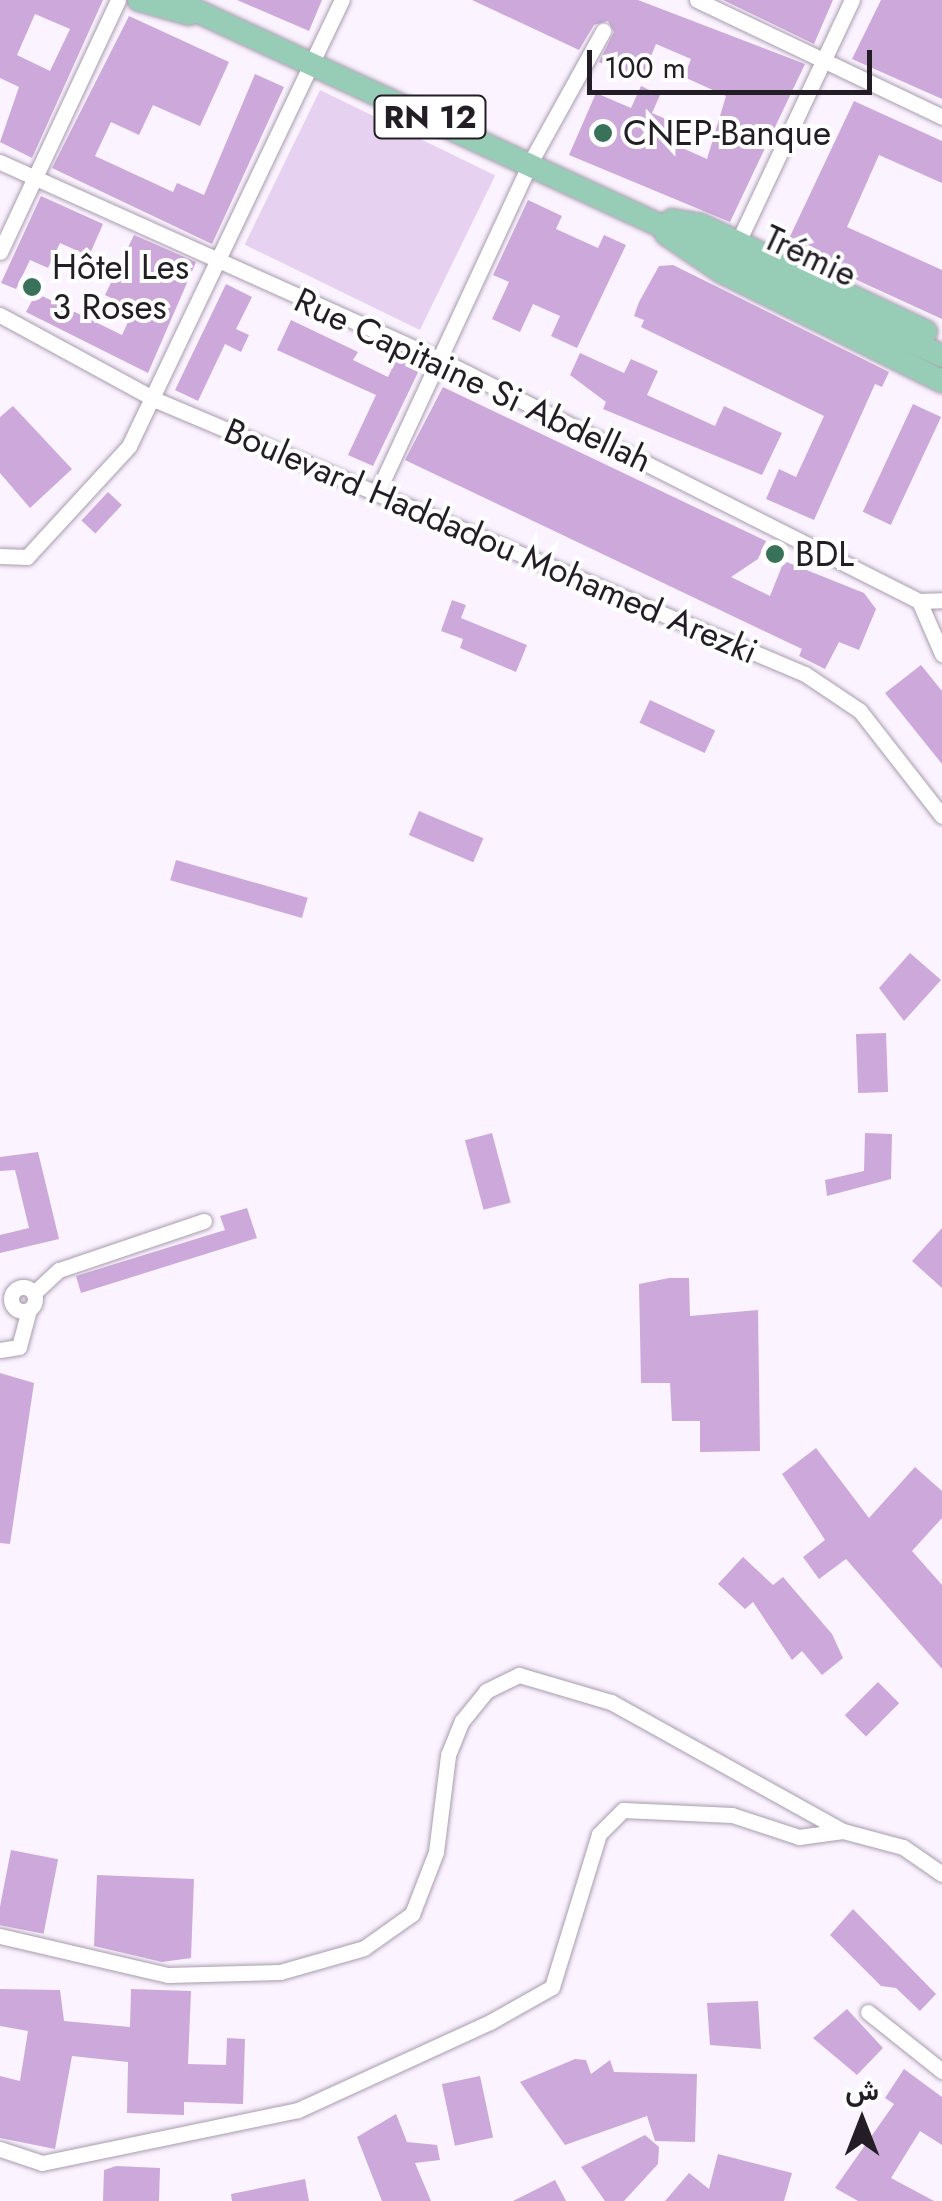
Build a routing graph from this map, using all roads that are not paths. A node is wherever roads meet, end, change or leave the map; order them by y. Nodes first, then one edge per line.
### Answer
1 (118, 0) edge
2 (139, 0) edge
3 (173, 0) edge
4 (192, 0) edge
5 (342, 0) edge
6 (696, 0) edge
7 (852, 0) edge
8 (210, 18) junction
9 (603, 32) dead end
10 (824, 61) junction
11 (315, 66) junction
12 (942, 117) edge
13 (531, 161) junction
14 (0, 162) edge
15 (35, 178) junction
16 (649, 216) junction
17 (738, 242) junction
18 (0, 252) edge
19 (218, 262) junction
20 (0, 314) edge
21 (942, 339) edge
22 (942, 356) edge
23 (439, 358) junction
24 (942, 381) edge
25 (156, 400) junction
26 (377, 493) junction
27 (0, 556) edge
28 (919, 600) junction
29 (942, 602) edge
30 (932, 634) junction
31 (942, 654) edge
32 (942, 816) edge
33 (204, 1221) dead end
34 (0, 1288) edge
35 (26, 1300) junction
36 (0, 1302) edge
37 (0, 1350) edge
38 (843, 1831) junction
39 (942, 1874) edge
40 (0, 1936) edge
41 (868, 2012) dead end
42 (942, 2071) edge
43 (0, 2148) edge

1 - 15 street
2 - 8 main road
3 - 8 main road, RN 12
4 - 8 main road
5 - 11 street
6 - 10 street
7 - 10 street
8 - 11 main road, RN 12
9 - 13 street
10 - 12 street
10 - 17 street
11 - 13 main road, RN 12
11 - 19 street
13 - 16 main road, RN 12
13 - 23 street
14 - 15 street, Rue Capitaine Si Abdellah
15 - 18 street
15 - 19 street, Rue Capitaine Si Abdellah
16 - 17 main road, RN 12
16 - 22 main road, Trémie / RN 12
16 - 24 main road, RN 12
17 - 21 main road, RN 12
19 - 23 street, Rue Capitaine Si Abdellah
19 - 25 street
20 - 25 street, Boulevard Haddadou Mohamed Arezki
23 - 26 street
23 - 28 street, Rue Capitaine Si Abdellah
25 - 26 street, Boulevard Haddadou Mohamed Arezki
25 - 27 street
26 - 32 street, Boulevard Haddadou Mohamed Arezki
28 - 29 street, Rue Capitaine Si Abdellah
28 - 30 street
29 - 30 street, Rue Capitaine Si Abdellah
30 - 31 street
33 - 35 street
34 - 35 street
35 - 36 street
35 - 37 street
38 - 39 street
38 - 40 street
38 - 43 street
41 - 42 street

